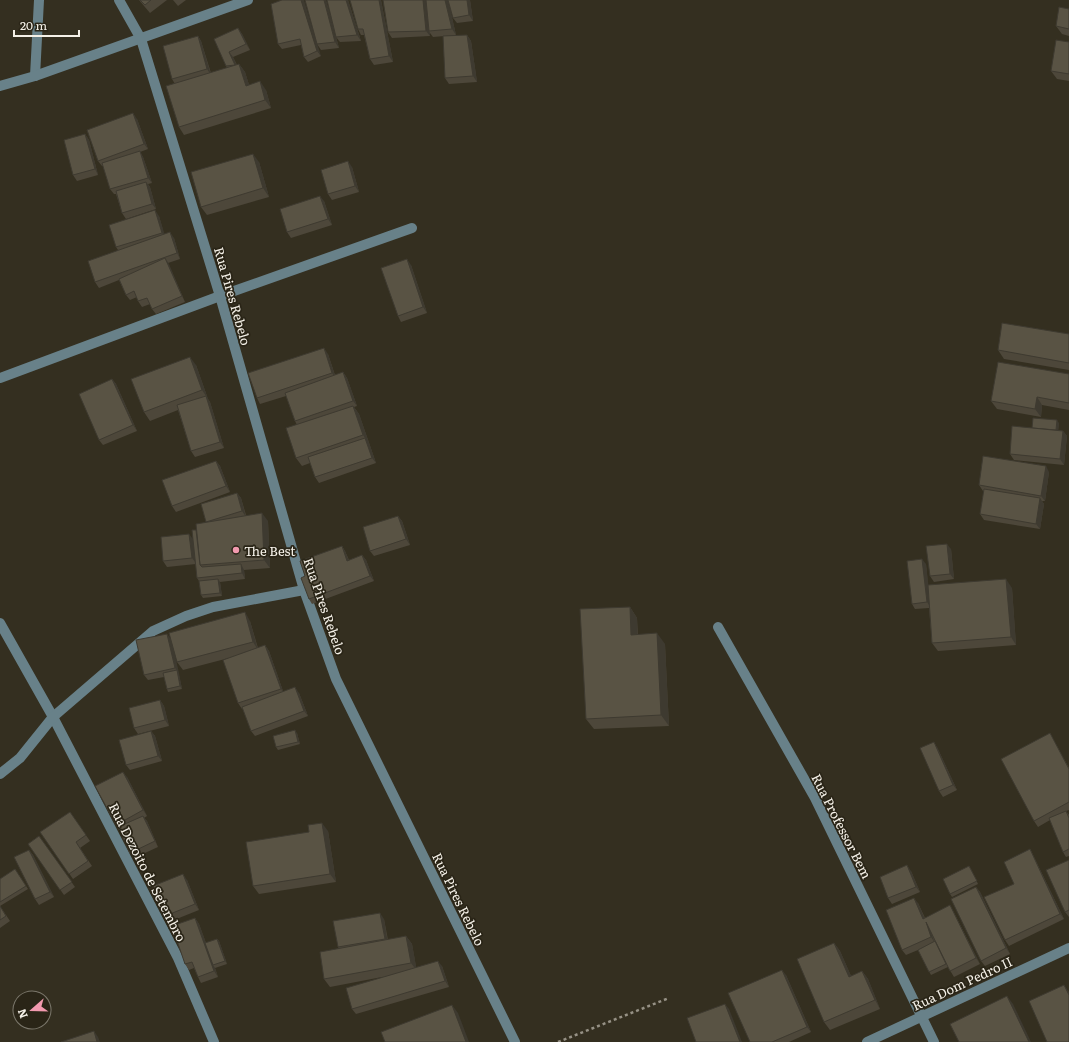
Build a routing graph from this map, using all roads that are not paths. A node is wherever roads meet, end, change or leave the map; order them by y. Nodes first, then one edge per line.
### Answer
1 (39, 0) edge
2 (119, 0) edge
3 (248, 0) edge
4 (141, 39) junction
5 (35, 76) junction
6 (0, 86) edge
7 (412, 228) dead end
8 (220, 296) junction
9 (0, 378) edge
10 (304, 590) junction
11 (0, 623) edge
12 (718, 627) dead end
13 (53, 717) junction
14 (0, 774) edge
15 (1069, 948) edge
16 (922, 1016) junction
17 (214, 1042) edge
18 (515, 1042) edge
19 (867, 1042) edge
20 (934, 1042) edge

1 - 5 street
2 - 4 street, Rua Pires Rebelo
3 - 4 street
4 - 5 street
4 - 8 street, Rua Pires Rebelo
5 - 6 street
7 - 8 street
8 - 9 street
8 - 10 street, Rua Pires Rebelo
10 - 13 street
10 - 18 street, Rua Pires Rebelo
11 - 13 street, Rua Dezoito de Setembro
12 - 16 street, Rua Professor Bem
13 - 14 street
13 - 17 street, Rua Dezoito de Setembro
15 - 16 street, Rua Dom Pedro II
16 - 19 street, Rua Dom Pedro II
16 - 20 street, Rua Professor Bem

